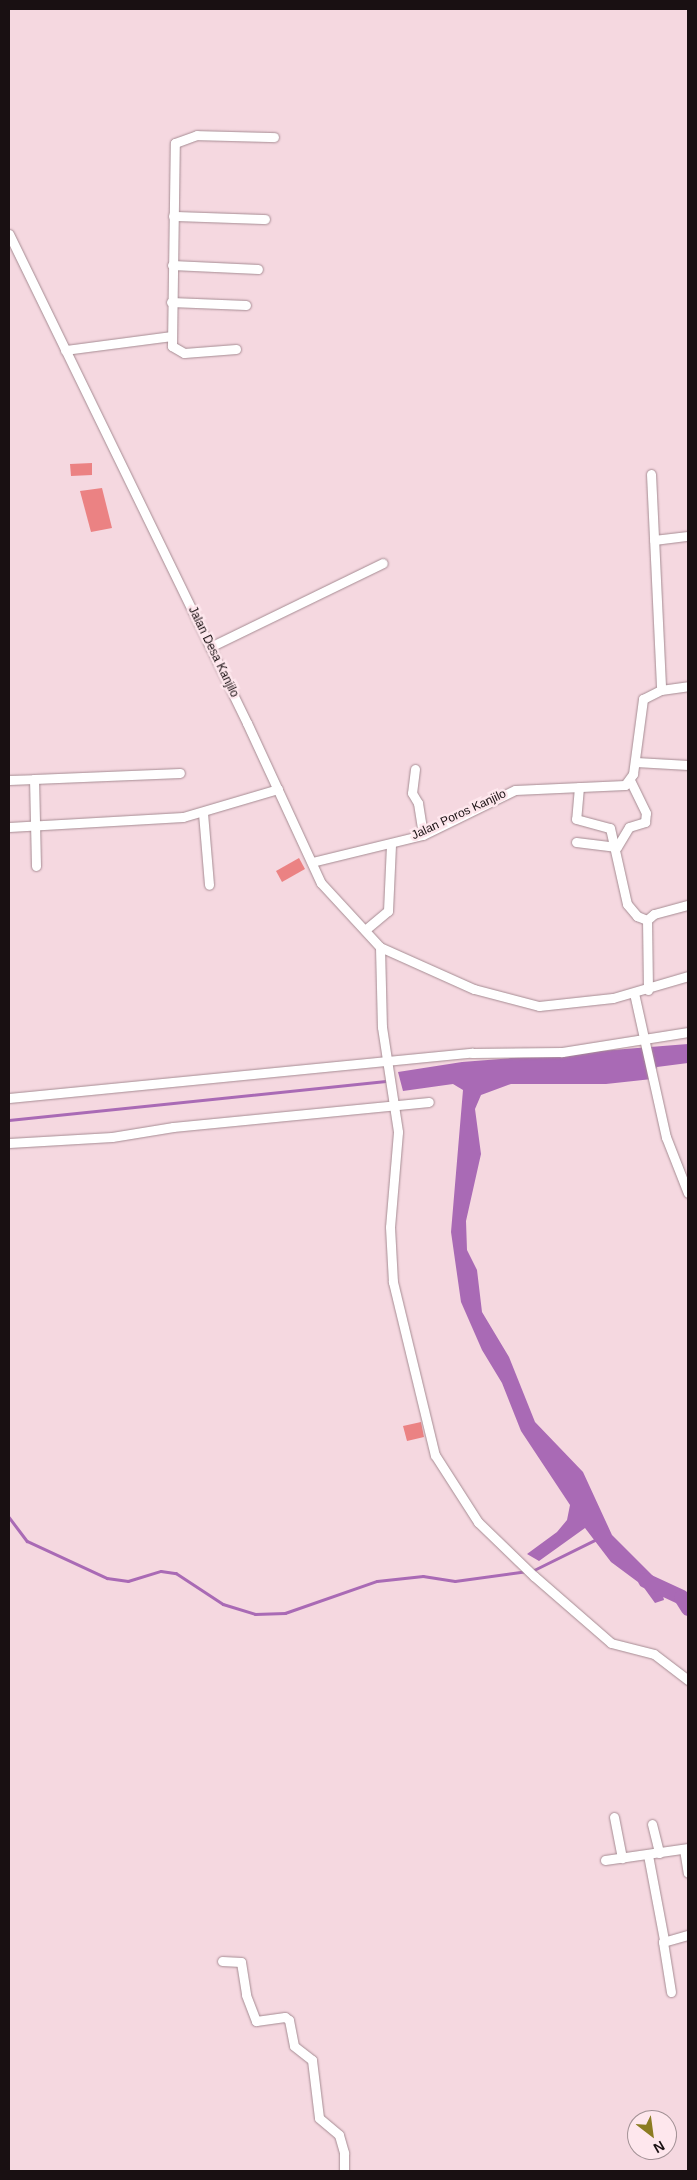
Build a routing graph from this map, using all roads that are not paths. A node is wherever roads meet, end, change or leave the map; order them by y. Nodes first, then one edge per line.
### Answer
1 (274, 137) dead end
2 (173, 216) junction
3 (265, 218) dead end
4 (9, 234) edge
5 (172, 265) junction
6 (258, 269) dead end
7 (171, 302) junction
8 (246, 305) dead end
9 (170, 336) junction
10 (236, 349) dead end
11 (66, 350) junction
12 (651, 474) dead end
13 (688, 536) edge
14 (654, 540) junction
15 (383, 563) dead end
16 (210, 647) junction
17 (688, 686) edge
18 (661, 690) junction
19 (636, 762) junction
20 (688, 765) edge
21 (415, 769) dead end
22 (180, 773) dead end
23 (34, 779) junction
24 (9, 780) edge
25 (630, 780) junction
26 (579, 787) junction
27 (278, 789) junction
28 (203, 813) junction
29 (38, 824) junction
30 (9, 827) edge
31 (423, 835) junction
32 (576, 842) dead end
33 (391, 844) junction
34 (617, 847) junction
35 (312, 862) junction
36 (36, 866) dead end
37 (209, 884) dead end
38 (688, 906) edge
39 (647, 920) junction
40 (365, 930) junction
41 (380, 948) junction
42 (688, 976) edge
43 (648, 990) junction
44 (634, 993) junction
45 (688, 1032) edge
46 (644, 1044) junction
47 (388, 1067) junction
48 (9, 1098) edge
49 (429, 1102) dead end
50 (394, 1103) junction
51 (9, 1144) edge
52 (688, 1194) edge
53 (688, 1680) edge
54 (614, 1816) dead end
55 (652, 1824) dead end
56 (686, 1849) edge
57 (659, 1853) junction
58 (648, 1855) junction
59 (622, 1858) junction
60 (605, 1860) dead end
61 (688, 1872) edge
62 (688, 1935) edge
63 (664, 1940) junction
64 (222, 1961) dead end
65 (671, 1992) dead end
66 (344, 2171) edge

1 - 2 street
2 - 3 street
2 - 5 street
4 - 11 street, Jalan Desa Kanjilo
5 - 6 street
5 - 7 street
7 - 8 street
7 - 9 street
9 - 10 street
9 - 11 street
11 - 16 street, Jalan Desa Kanjilo
12 - 14 street
13 - 14 street
14 - 18 street
15 - 16 street
16 - 27 street, Jalan Desa Kanjilo
17 - 18 street
18 - 19 street
19 - 20 street
19 - 25 street
21 - 31 street
22 - 23 street
23 - 24 street
23 - 29 street
25 - 26 street, Jalan Poros Kanjilo
25 - 34 street
26 - 31 street, Jalan Poros Kanjilo
26 - 34 street
27 - 28 street
27 - 35 street, Jalan Desa Kanjilo
28 - 29 street
28 - 37 street
29 - 30 street
29 - 36 street
31 - 33 street, Jalan Poros Kanjilo
32 - 34 street
33 - 35 street, Jalan Poros Kanjilo
33 - 40 street
34 - 39 street
35 - 40 street, Jalan Desa Kanjilo
38 - 39 street
39 - 43 street
40 - 41 street, Jalan Desa Kanjilo
41 - 44 street
41 - 47 street
42 - 43 street
43 - 44 street
44 - 46 street
45 - 46 street
46 - 47 street
46 - 52 street
47 - 48 street
47 - 50 street
49 - 50 street
50 - 51 street
50 - 53 street
54 - 59 street
55 - 57 street
56 - 57 street
56 - 61 street
57 - 58 street
58 - 59 street
58 - 63 street
59 - 60 street
62 - 63 street
63 - 65 street
64 - 66 street

